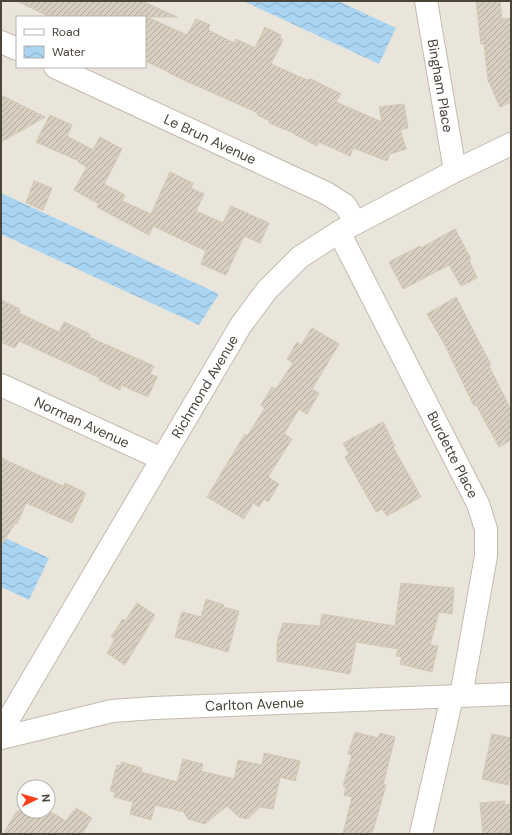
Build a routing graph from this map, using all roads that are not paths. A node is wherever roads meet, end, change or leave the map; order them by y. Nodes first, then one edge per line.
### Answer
1 (426, 1) edge
2 (1, 42) edge
3 (16, 49) edge
4 (57, 68) edge
5 (511, 144) edge
6 (455, 171) junction
7 (347, 227) junction
8 (1, 385) edge
9 (162, 459) junction
10 (511, 694) edge
11 (456, 696) junction
12 (1, 732) edge
13 (1, 738) edge
14 (421, 834) edge

1 - 6 street, Bingham Place
2 - 3 street
4 - 7 street, Le Brun Avenue
5 - 6 street, Richmond Avenue
6 - 7 street, Richmond Avenue
7 - 9 street, Richmond Avenue
7 - 11 street, Burdette Place
8 - 9 street, Norman Avenue
9 - 12 street, Richmond Avenue
10 - 11 street, Carlton Avenue
11 - 13 street, Carlton Avenue
11 - 14 street, Burdette Place

